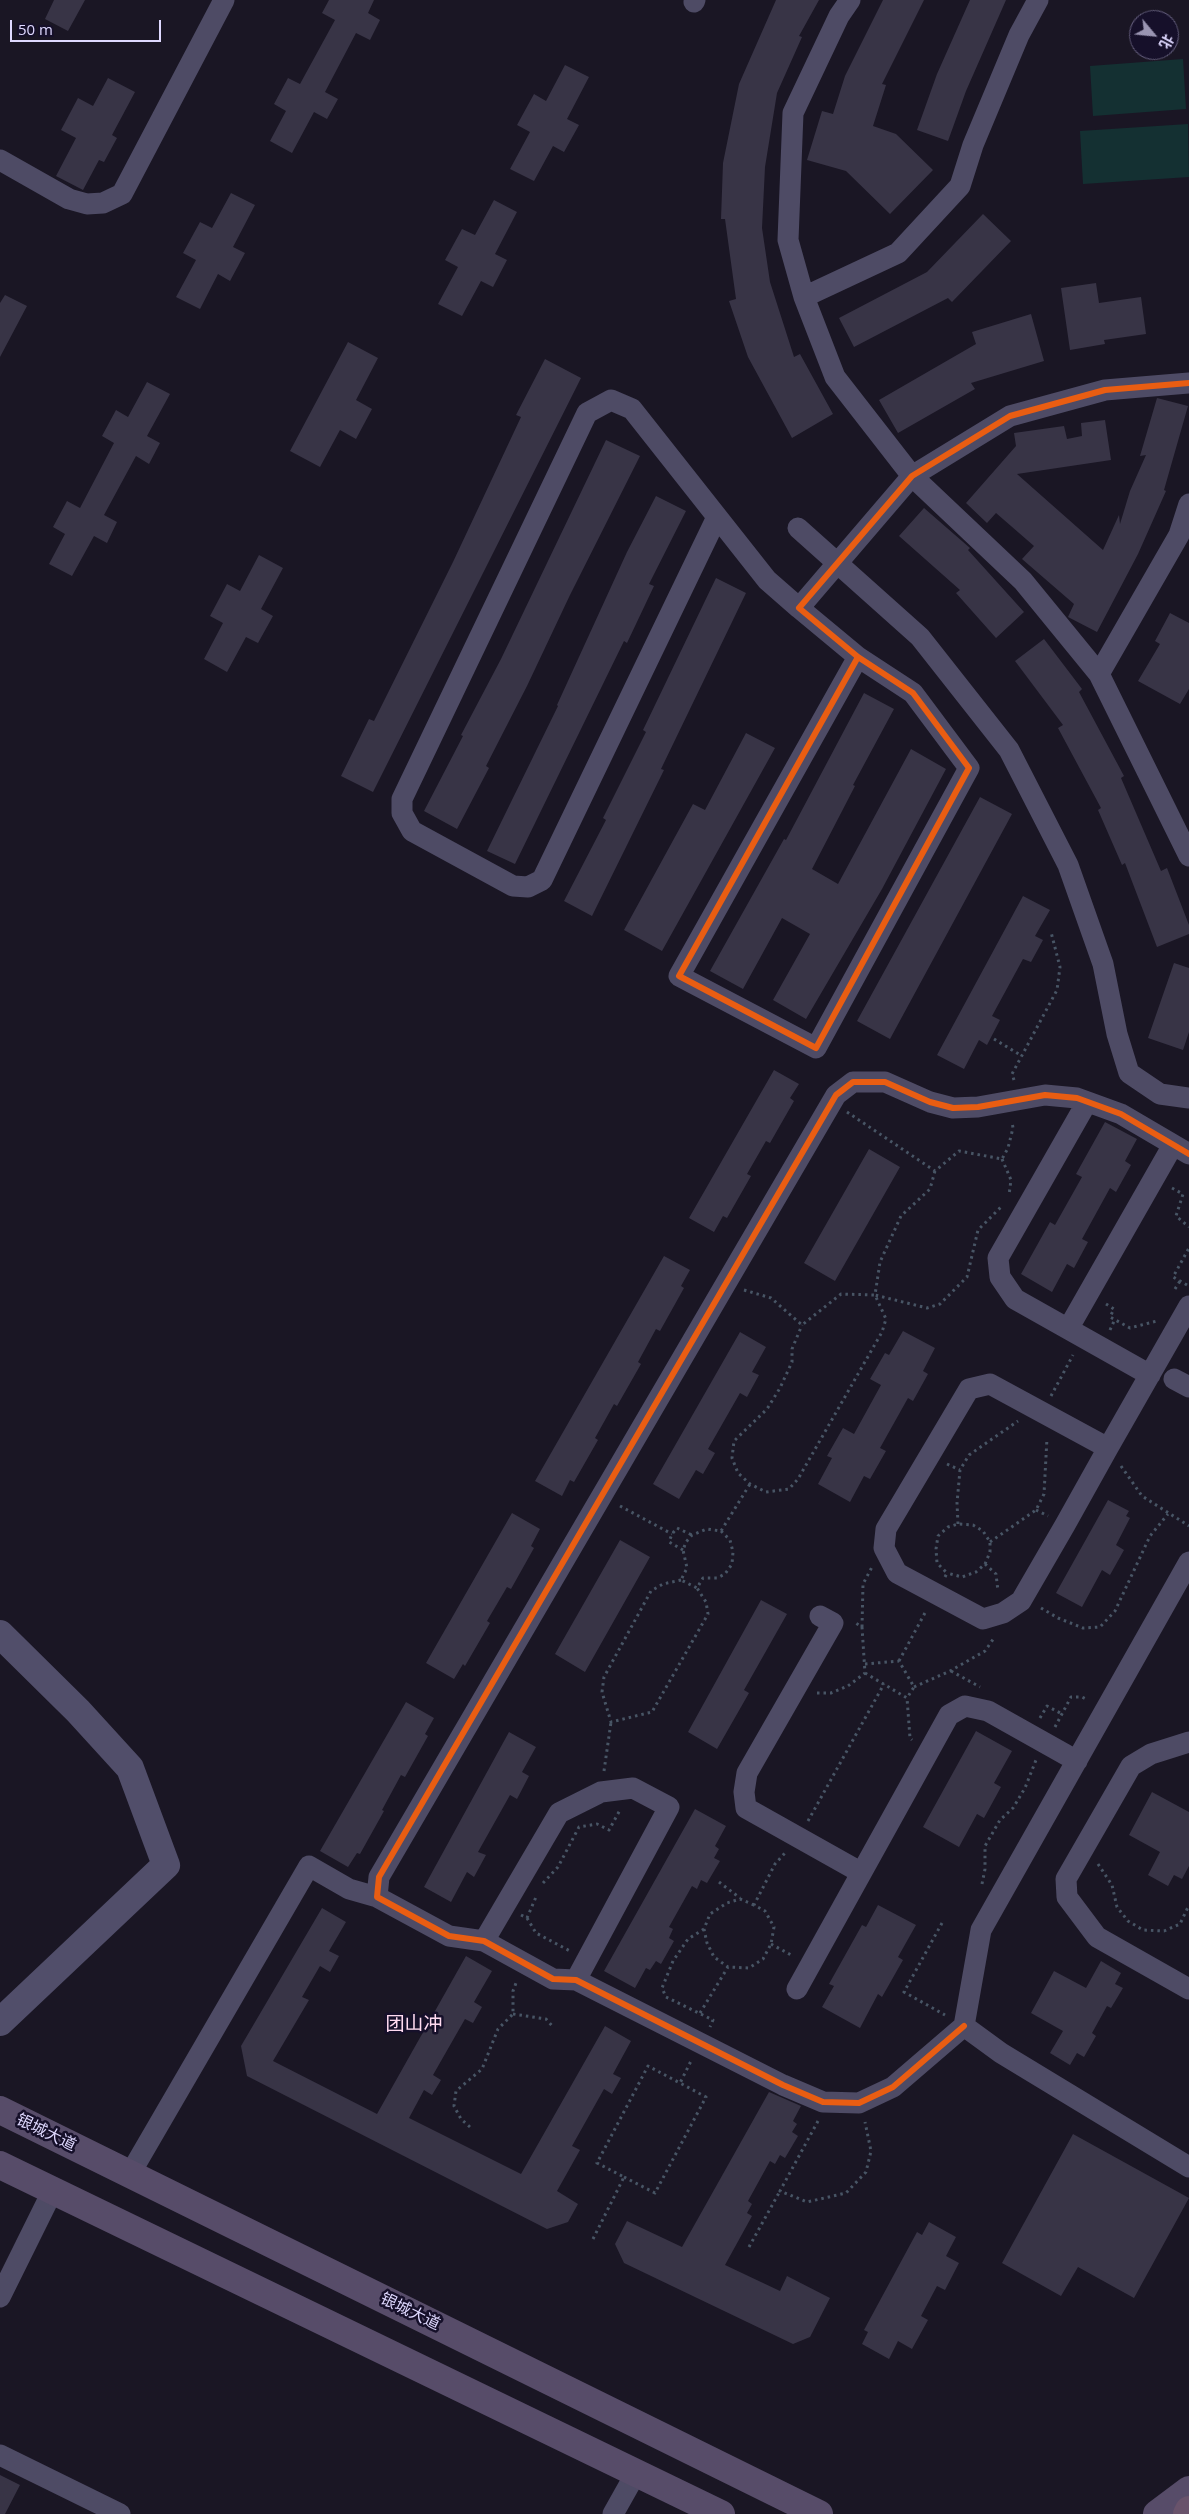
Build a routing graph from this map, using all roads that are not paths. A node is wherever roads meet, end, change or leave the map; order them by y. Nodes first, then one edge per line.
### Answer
1 (224, 0) edge
2 (850, 0) edge
3 (1038, 0) edge
4 (0, 160) edge
5 (804, 297) junction
6 (1189, 383) edge
7 (912, 476) junction
8 (1189, 504) edge
9 (717, 517) junction
10 (798, 528) dead end
11 (835, 563) junction
12 (799, 608) junction
13 (858, 657) junction
14 (1099, 674) junction
15 (1188, 853) edge
16 (1189, 1098) edge
17 (1087, 1102) junction
18 (1181, 1150) edge
19 (1180, 1301) edge
20 (1076, 1333) junction
21 (1150, 1375) junction
22 (1108, 1448) junction
23 (1189, 1562) edge
24 (820, 1616) road end
25 (0, 1634) edge
26 (1189, 1742) edge
27 (1077, 1761) junction
28 (860, 1872) junction
29 (377, 1897) junction
30 (484, 1941) junction
31 (576, 1980) junction
32 (797, 1989) dead end
33 (1189, 1989) edge
34 (0, 2022) edge
35 (964, 2026) junction
36 (0, 2110) edge
37 (0, 2164) edge
38 (1189, 2167) edge
39 (130, 2174) junction
40 (52, 2190) junction
41 (0, 2297) edge
42 (0, 2455) edge
43 (636, 2473) junction
44 (1189, 2490) edge
45 (1189, 2510) edge
46 (120, 2514) edge
47 (613, 2514) edge
48 (722, 2514) edge
49 (819, 2514) edge
50 (1157, 2514) edge
51 (1187, 2514) edge

1 - 4 street
2 - 5 street
3 - 5 street
5 - 7 street
6 - 7 street
7 - 11 street
7 - 14 street
8 - 14 street
9 - 9 street
9 - 12 street
10 - 11 street
11 - 12 street
11 - 16 street
12 - 13 street
13 - 13 street
14 - 15 street
17 - 18 street
17 - 20 street
17 - 29 street
18 - 20 street
19 - 21 street
20 - 21 street
21 - 22 street
22 - 22 street
23 - 27 street
24 - 28 street
25 - 34 street
26 - 33 street
27 - 28 street
27 - 35 street
28 - 32 street
29 - 30 street
29 - 39 street
30 - 31 street
30 - 31 street
31 - 35 street
35 - 38 street
36 - 39 main road, 银城大道
37 - 40 main road
39 - 49 main road, 银城大道
40 - 41 street
40 - 43 main road
42 - 46 street
43 - 47 street
43 - 48 main road
44 - 50 main road
45 - 51 highway

